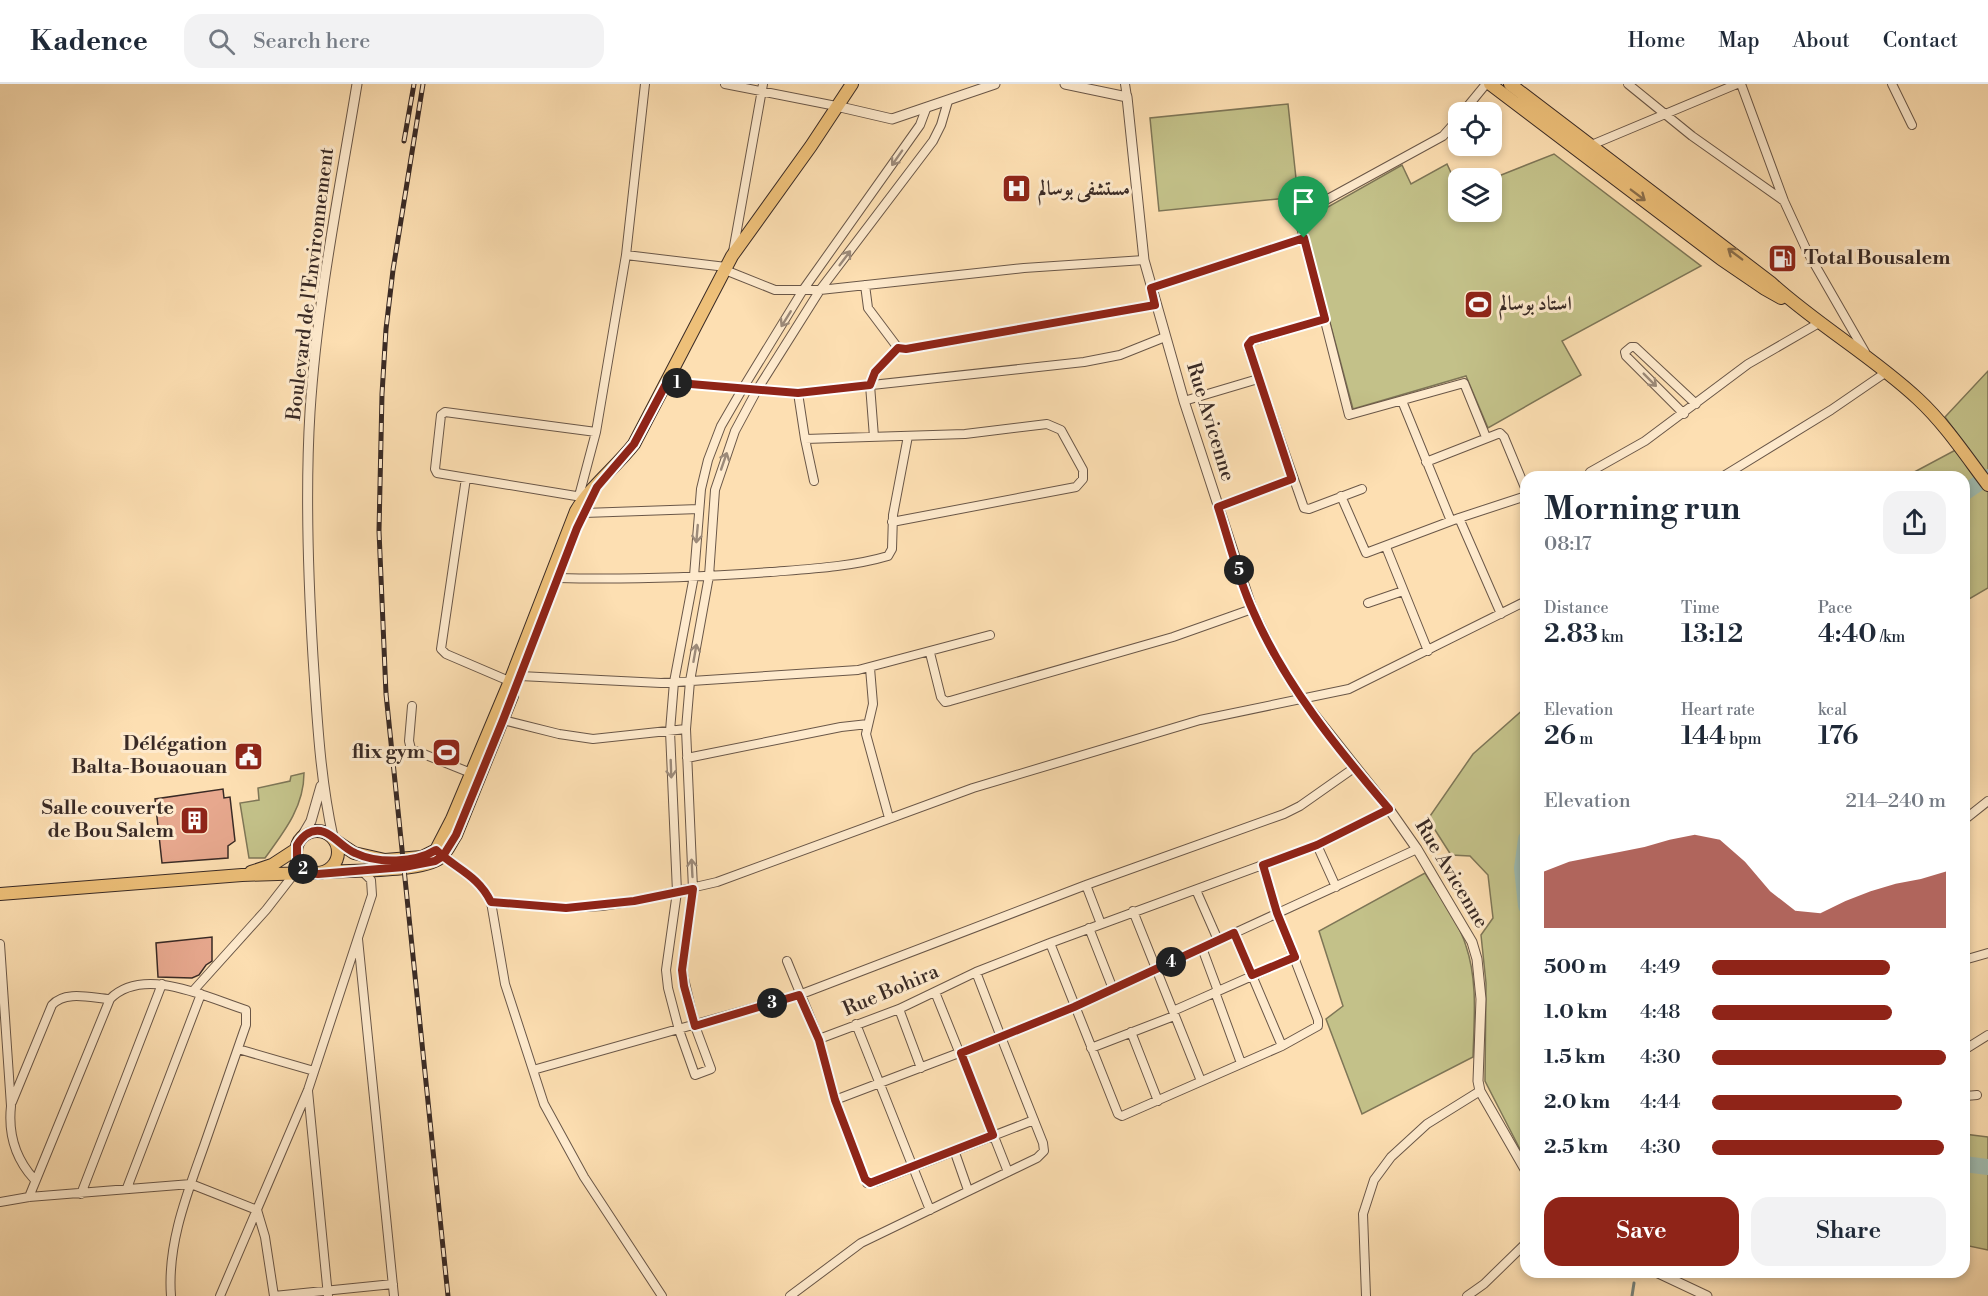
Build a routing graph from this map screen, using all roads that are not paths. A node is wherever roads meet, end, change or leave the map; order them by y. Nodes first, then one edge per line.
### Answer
1 (357, 84) edge
2 (645, 84) edge
3 (725, 84) edge
4 (852, 84) edge
5 (995, 84) edge
6 (1065, 84) edge
7 (1125, 84) edge
8 (1488, 84) edge
9 (1510, 84) edge
10 (1628, 84) edge
11 (1737, 84) edge
12 (1742, 84) edge
13 (1892, 84) edge
14 (1083, 86) edge
15 (763, 88) edge
16 (1127, 96) junction
17 (1518, 97) junction
18 (948, 100) junction
19 (1472, 102) edge
20 (836, 106) junction
21 (926, 109) junction
22 (1664, 115) junction
23 (1912, 125) dead end
24 (1448, 130) edge
25 (1585, 148) junction
26 (1784, 201) junction
27 (1304, 238) junction
28 (626, 255) junction
29 (1144, 260) junction
30 (728, 264) junction
31 (865, 285) junction
32 (1151, 288) junction
33 (803, 290) junction
34 (820, 290) junction
35 (1155, 305) junction
36 (1325, 319) junction
37 (1819, 323) junction
38 (1165, 337) junction
39 (898, 348) junction
40 (1870, 361) junction
41 (1886, 373) junction
42 (1258, 379) junction
43 (667, 382) junction
44 (870, 385) junction
45 (743, 388) junction
46 (757, 390) junction
47 (798, 393) junction
48 (1184, 401) junction
49 (1402, 401) junction
50 (1696, 404) junction
51 (1684, 414) junction
52 (596, 432) junction
53 (908, 436) junction
54 (874, 437) junction
55 (1486, 437) junction
56 (805, 440) junction
57 (1426, 462) junction
58 (1592, 471) edge
59 (1732, 471) edge
60 (1520, 476) edge
61 (466, 478) junction
62 (1292, 479) junction
63 (814, 481) dead end
64 (1988, 485) edge
65 (1362, 489) dead end
66 (1341, 496) junction
67 (584, 498) junction
68 (1520, 498) edge
69 (1218, 507) junction
70 (699, 509) junction
71 (584, 513) junction
72 (1455, 520) junction
73 (892, 522) junction
74 (1386, 547) junction
75 (694, 576) junction
76 (709, 576) junction
77 (558, 578) junction
78 (1403, 591) junction
79 (1368, 603) dead end
80 (1520, 603) edge
81 (1252, 609) junction
82 (1501, 614) junction
83 (990, 635) dead end
84 (1428, 651) junction
85 (930, 652) junction
86 (870, 668) junction
87 (515, 681) junction
88 (690, 681) junction
89 (674, 682) junction
90 (1301, 698) junction
91 (411, 706) dead end
92 (503, 720) junction
93 (868, 724) junction
94 (686, 729) junction
95 (669, 731) junction
96 (687, 758) junction
97 (1354, 768) junction
98 (471, 773) junction
99 (323, 777) junction
100 (1988, 801) edge
101 (1389, 809) junction
102 (1970, 815) edge
103 (889, 818) junction
104 (301, 838) junction
105 (335, 839) junction
106 (1317, 845) junction
107 (1417, 849) junction
108 (295, 850) junction
109 (440, 853) junction
110 (1263, 865) junction
111 (360, 870) junction
112 (326, 872) junction
113 (309, 873) junction
114 (294, 874) junction
115 (242, 875) junction
116 (1086, 885) junction
117 (1335, 887) junction
118 (693, 889) junction
119 (1196, 890) junction
120 (677, 892) junction
121 (0, 894) edge
122 (491, 902) junction
123 (1133, 911) junction
124 (1277, 913) junction
125 (1101, 924) junction
126 (1089, 928) junction
127 (1234, 933) junction
128 (358, 936) junction
129 (1218, 940) junction
130 (1050, 943) junction
131 (0, 944) edge
132 (1202, 948) junction
133 (1988, 953) edge
134 (1295, 957) junction
135 (1970, 958) edge
136 (787, 961) dead end
137 (1157, 969) junction
138 (976, 972) junction
139 (1252, 975) junction
140 (162, 984) junction
141 (1113, 989) junction
142 (197, 992) junction
143 (934, 992) junction
144 (1216, 992) junction
145 (799, 995) junction
146 (110, 999) junction
147 (1074, 1007) junction
148 (898, 1008) junction
149 (1173, 1013) junction
150 (856, 1024) junction
151 (695, 1026) junction
152 (679, 1030) junction
153 (1131, 1032) junction
154 (1988, 1035) edge
155 (1001, 1037) junction
156 (819, 1040) junction
157 (1282, 1046) junction
158 (1970, 1046) edge
159 (238, 1048) junction
160 (1091, 1048) junction
161 (961, 1053) junction
162 (1241, 1063) junction
163 (921, 1068) junction
164 (533, 1070) junction
165 (314, 1071) junction
166 (1201, 1081) junction
167 (879, 1084) junction
168 (308, 1090) junction
169 (1480, 1091) junction
170 (1977, 1095) dead end
171 (1970, 1096) edge
172 (835, 1100) junction
173 (1158, 1101) junction
174 (11, 1106) junction
175 (1034, 1120) junction
176 (993, 1135) junction
177 (954, 1150) junction
178 (1520, 1161) edge
179 (912, 1168) junction
180 (1008, 1172) junction
181 (34, 1179) junction
182 (190, 1184) junction
183 (127, 1188) junction
184 (968, 1190) junction
185 (81, 1194) junction
186 (28, 1197) junction
187 (0, 1202) edge
188 (257, 1210) junction
189 (930, 1210) junction
190 (1520, 1250) edge
191 (1669, 1278) edge
192 (393, 1284) junction
193 (327, 1294) edge
194 (171, 1296) edge
195 (220, 1296) edge
196 (274, 1296) edge
197 (394, 1296) edge
198 (662, 1296) edge
199 (790, 1296) edge
200 (1366, 1296) edge
201 (1467, 1296) edge
202 (1707, 1296) edge

1 - 99 street, Boulevard de l'Environnement
2 - 28 street
3 - 15 street
4 - 20 main road
5 - 18 street
6 - 14 street
7 - 16 street
8 - 17 main road
8 - 19 street
9 - 17 main road
10 - 22 street
11 - 22 street
12 - 26 street
13 - 23 street
14 - 16 street
15 - 20 street
15 - 30 street
16 - 29 street, Rue Avicenne
17 - 25 main road
18 - 21 street
34 -> 18 street
20 - 21 street
20 - 30 main road
21 -> 33 street
22 - 25 street
22 - 26 street
24 - 27 street
25 - 37 main road
26 - 40 street
27 - 32 street
27 - 36 street
28 - 30 street
28 - 52 street
29 - 31 street
29 - 32 street, Rue Avicenne
30 - 33 street
30 - 43 main road
31 - 34 street
31 - 39 street
32 - 35 street, Rue Avicenne
33 - 34 street
33 -> 45 street
34 - 46 street
35 - 38 street, Rue Avicenne
35 - 39 street
36 - 42 street
36 - 49 street
37 - 40 main road
37 - 50 street
38 - 44 street
38 - 48 street, Rue Avicenne
39 - 44 street
40 - 41 main road
41 - 59 street
41 - 64 main road
42 - 48 street
42 - 62 street
43 - 45 street
43 - 67 main road
44 - 47 street
44 - 54 street
45 - 46 street
45 - 70 street
46 - 47 street
76 -> 46 street
47 - 56 street
48 - 69 street, Rue Avicenne
49 - 55 street
49 - 57 street
50 - 51 street
50 -> 51 street
51 - 58 street
52 - 61 street
52 - 67 street
53 - 54 street
53 - 73 street
53 - 73 street
54 - 56 street
55 - 57 street
55 - 60 street
56 - 63 street
57 - 72 street
61 - 67 street
61 - 87 street
62 - 66 street
62 - 69 street
65 - 66 street
66 - 74 street
67 - 71 main road
67 - 87 main road
68 - 72 street
69 - 81 street, Rue Avicenne
70 - 71 street
70 -> 75 street
71 - 77 main road
72 - 74 street
72 - 82 street
73 - 76 street
74 - 78 street
75 - 76 street
75 - 77 street
75 - 89 street
88 -> 76 street
77 - 87 main road
78 - 79 street
78 - 84 street
80 - 82 street
81 - 85 street
81 - 90 street, Rue Avicenne
82 - 84 street
83 - 85 street
84 - 90 street
85 - 86 street
86 - 88 street
86 - 93 street
87 - 89 street
87 - 92 main road
87 - 98 main road
88 - 89 street
88 - 94 street
89 - 95 street
90 - 97 street, Rue Avicenne
90 - 103 street
91 - 98 street
92 - 95 street
92 - 109 main road
93 - 96 street
93 - 103 street
94 - 95 street
94 - 96 street
95 -> 120 street
118 -> 96 street
97 - 101 street, Rue Avicenne
97 - 116 street
98 - 109 main road
99 - 104 street
99 - 105 street
100 - 102 street
101 - 106 street, Rue Bohira
101 - 107 street, Rue Avicenne
103 - 118 street
104 - 105 main road
104 - 108 main road
105 - 109 main road
105 - 112 main road
106 - 110 street, Rue Bohira
106 - 117 street
107 - 117 street
107 - 169 street, Rue Avicenne
108 - 113 main road
108 - 115 main road
109 - 111 main road
109 - 122 street
110 - 119 street, Rue Bohira
110 - 124 street
111 - 112 main road
111 - 128 street
112 - 113 main road
113 - 114 main road
114 - 115 main road
114 - 142 street
115 - 121 main road
116 - 125 street
116 - 145 street
117 - 124 street
118 - 120 street
118 - 151 street
119 - 123 street, Rue Bohira
119 - 129 street
120 - 122 street
120 - 152 street
122 - 164 street
123 - 125 street, Rue Bohira
123 - 137 street
124 - 127 street
124 - 134 street
125 - 126 street, Rue Bohira
126 - 130 street, Rue Bohira
126 - 141 street
127 - 129 street
127 - 139 street
128 - 165 street
128 - 192 street
129 - 132 street
130 - 138 street, Rue Bohira
130 - 147 street
131 - 174 street
132 - 137 street
132 - 144 street
133 - 135 street
134 - 139 street
134 - 157 street
136 - 145 street
137 - 141 street
137 - 149 street
138 - 143 street, Rue Bohira
138 - 155 street
139 - 144 street
139 - 157 street
140 - 142 street
140 - 146 street
140 - 185 street
141 - 147 street
142 - 159 street
142 - 183 street
143 - 148 street, Rue Bohira
143 - 161 street
144 - 149 street
144 - 162 street
145 - 151 street
145 - 156 street
146 - 174 street
146 - 181 street
147 - 155 street
147 - 160 street
148 - 150 street, Rue Bohira
148 - 163 street
149 - 153 street
149 - 166 street
150 - 156 street, Rue Bohira
150 - 167 street
151 - 152 street
151 - 152 street
152 - 164 street
153 - 160 street
153 - 173 street
154 - 158 street
155 - 161 street
155 - 175 street
156 - 172 street
157 - 162 street
159 - 165 street
159 - 182 street
160 - 173 street
161 - 163 street
161 - 176 street
162 - 166 street
163 - 167 street
164 - 198 street
165 - 168 street
166 - 173 street
167 - 172 street
167 - 179 street
168 - 188 street
168 - 193 street
169 - 178 street, Rue Avicenne
169 - 200 street
170 - 171 street
172 - 179 street
174 - 181 street
175 - 176 street
175 - 180 street
176 - 177 street
176 - 180 street
177 - 179 street
177 - 184 street
179 - 189 street
180 - 184 street
181 - 186 street
182 - 183 street
182 - 188 street
182 - 194 street
183 - 185 street
184 - 189 street
185 - 186 street
186 - 187 street
188 - 195 street
188 - 196 street
189 - 199 street
190 - 201 street
191 - 202 street
192 - 193 street
192 - 197 street
193 - 196 street

